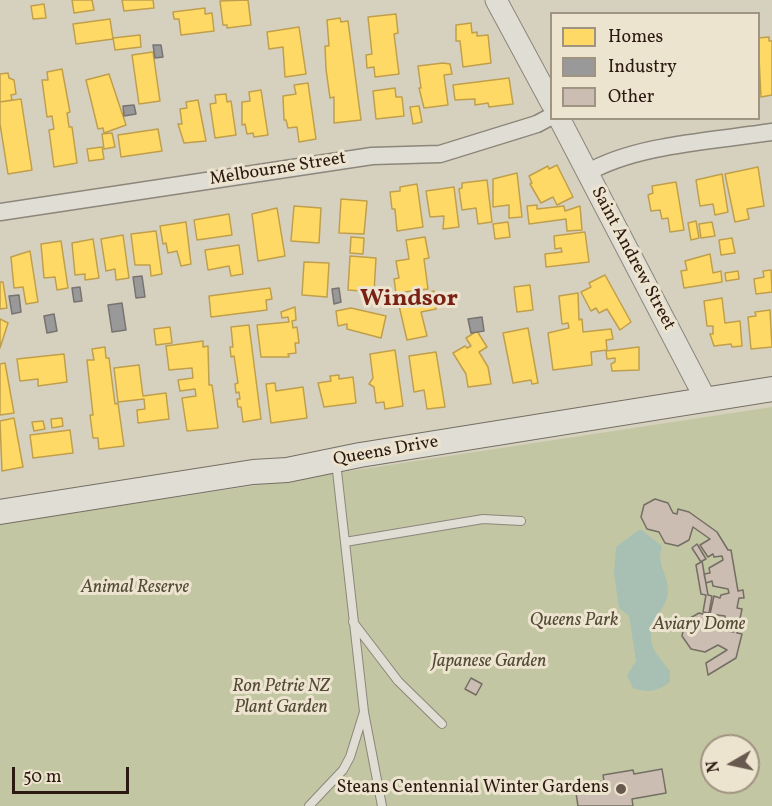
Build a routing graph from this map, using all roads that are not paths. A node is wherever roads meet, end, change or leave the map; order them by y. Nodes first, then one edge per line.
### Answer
1 (496, 0) edge
2 (550, 100) edge
3 (550, 117) edge
4 (560, 120) edge
5 (772, 132) edge
6 (587, 173) junction
7 (0, 212) edge
8 (772, 389) edge
9 (706, 400) junction
10 (336, 462) junction
11 (0, 512) edge
12 (522, 521) dead end
13 (345, 542) junction
14 (353, 621) junction
15 (364, 712) junction
16 (442, 724) dead end
17 (309, 806) edge
18 (382, 806) edge

1 - 2 street
3 - 7 street, Melbourne Street
4 - 6 street, Saint Andrew Street
5 - 6 street
6 - 9 street, Saint Andrew Street
8 - 9 main road, Queens Drive
9 - 10 main road, Queens Drive
10 - 11 main road, Queens Drive
10 - 13 lane
12 - 13 lane
13 - 14 lane
14 - 15 lane
14 - 16 lane
15 - 17 lane
15 - 18 lane

